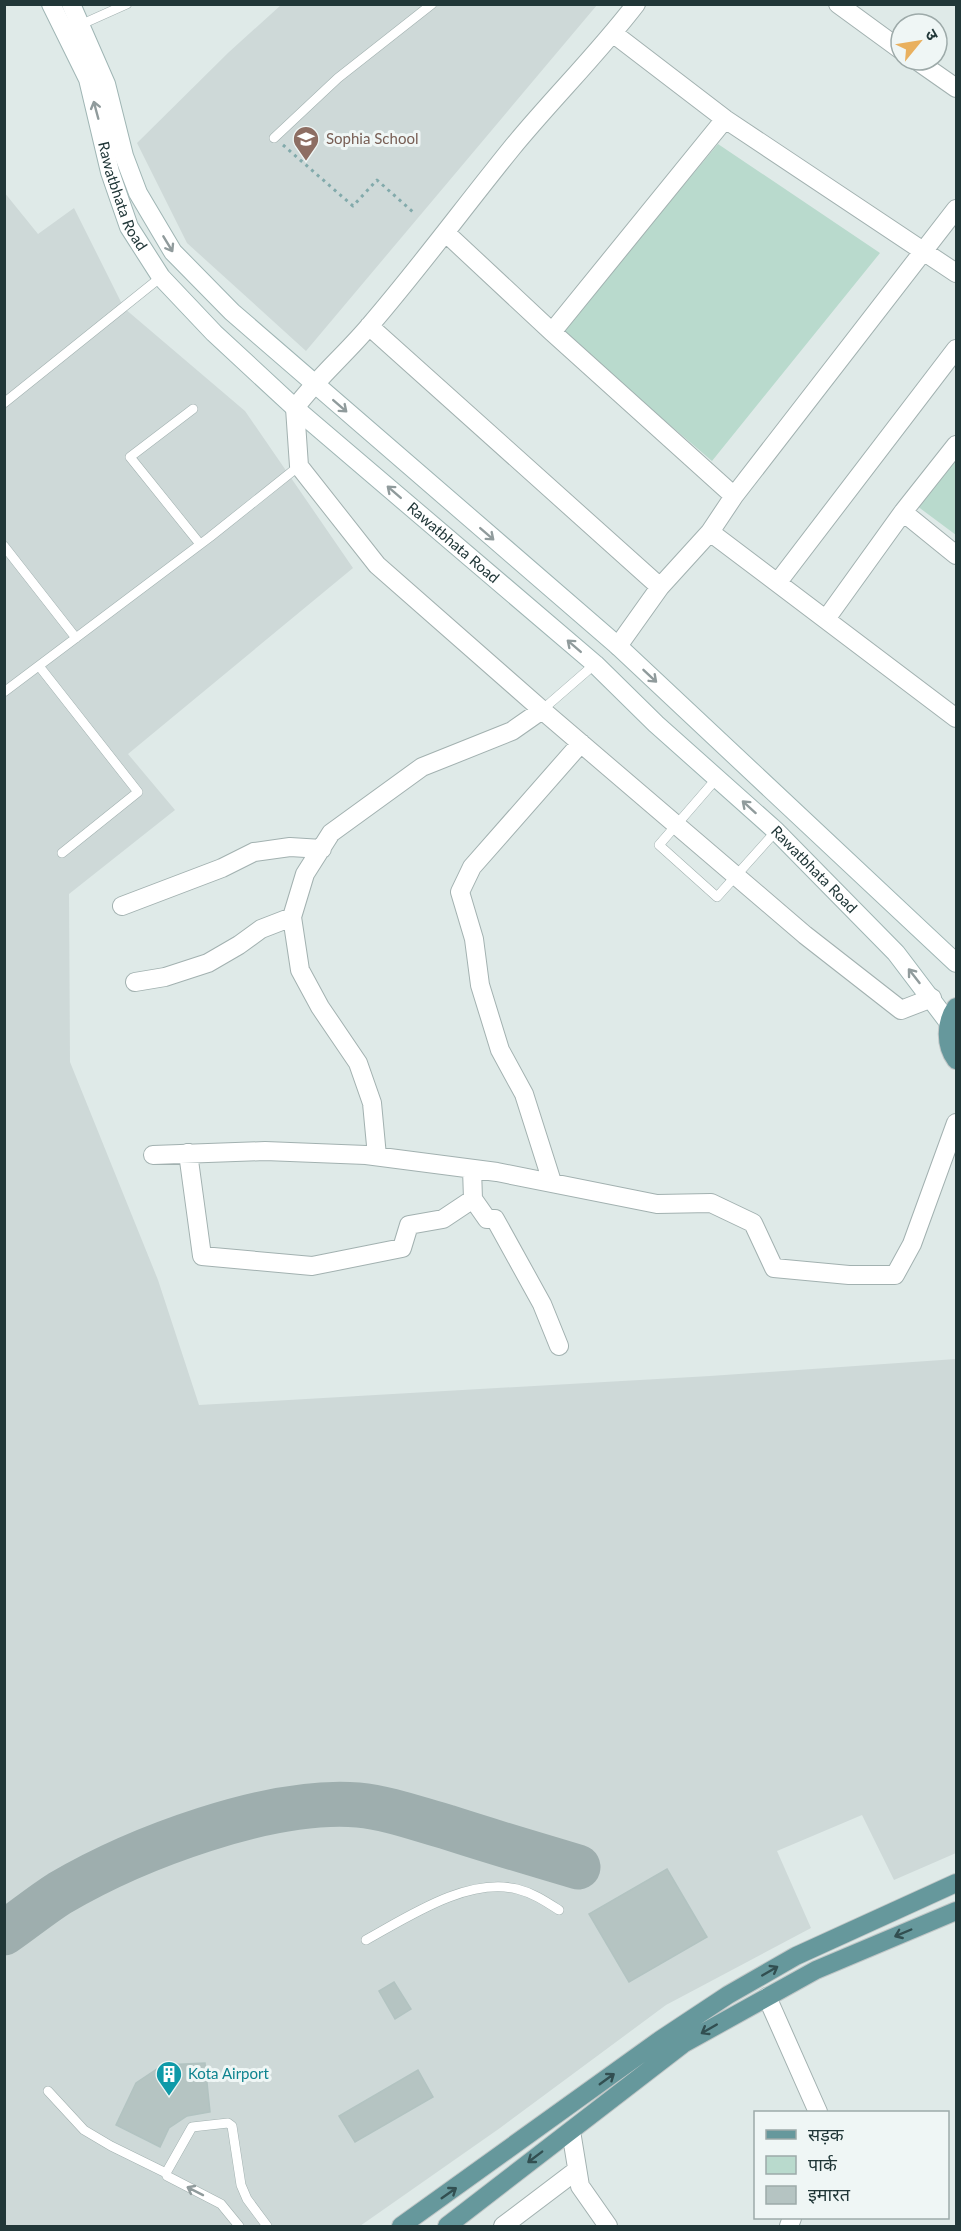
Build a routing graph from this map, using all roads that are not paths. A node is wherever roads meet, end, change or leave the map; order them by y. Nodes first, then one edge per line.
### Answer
1 (51, 4) edge
2 (71, 4) edge
3 (127, 4) edge
4 (432, 4) edge
5 (636, 4) edge
6 (838, 4) edge
7 (80, 25) junction
8 (614, 34) junction
9 (889, 41) edge
10 (934, 72) edge
11 (957, 88) edge
12 (725, 119) junction
13 (274, 138) road end
14 (957, 209) edge
15 (446, 233) junction
16 (924, 252) junction
17 (957, 273) edge
18 (161, 277) junction
19 (369, 326) junction
20 (552, 332) junction
21 (957, 349) edge
22 (314, 383) junction
23 (4, 403) edge
24 (295, 408) junction
25 (193, 409) dead end
26 (957, 445) edge
27 (300, 466) junction
28 (734, 496) junction
29 (903, 512) junction
30 (710, 532) junction
31 (200, 544) junction
32 (4, 546) edge
33 (957, 555) edge
34 (777, 582) junction
35 (660, 587) junction
36 (826, 619) junction
37 (76, 638) junction
38 (618, 646) junction
39 (595, 664) junction
40 (39, 666) junction
41 (4, 692) edge
42 (542, 710) junction
43 (957, 718) edge
44 (581, 743) junction
45 (717, 778) junction
46 (676, 824) junction
47 (776, 831) junction
48 (321, 849) junction
49 (62, 853) dead end
50 (737, 877) junction
51 (122, 906) dead end
52 (292, 917) junction
53 (957, 963) edge
54 (135, 982) dead end
55 (932, 998) junction
56 (953, 1015) edge
57 (957, 1060) edge
58 (957, 1123) edge
59 (188, 1154) junction
60 (153, 1155) dead end
61 (377, 1156) junction
62 (472, 1168) junction
63 (552, 1182) junction
64 (473, 1199) junction
65 (559, 1346) dead end
66 (957, 1883) edge
67 (559, 1910) dead end
68 (957, 1911) edge
69 (366, 1940) dead end
70 (767, 1997) junction
71 (48, 2091) dead end
72 (819, 2111) edge
73 (571, 2131) junction
74 (577, 2170) junction
75 (166, 2173) junction
76 (240, 2226) edge
77 (267, 2226) edge
78 (401, 2226) edge
79 (447, 2226) edge
80 (503, 2226) edge
81 (608, 2226) edge

18 -> 1 street, Rawatbhata Road
2 - 7 street, Rawatbhata Road
3 - 7 lane
4 - 13 lane
5 - 8 street
6 - 9 street
7 -> 22 street, Rawatbhata Road
8 - 12 street
8 - 15 street
10 - 11 street
12 - 16 street
12 - 20 street
14 - 16 street
15 - 19 street
15 - 20 street
16 - 17 street
16 - 28 street
18 - 23 lane
18 - 24 street, Rawatbhata Road
19 - 22 street
19 - 35 street
20 - 28 street
21 - 34 street
22 - 24 street
22 -> 38 street, Rawatbhata Road
24 - 27 street
39 -> 24 street, Rawatbhata Road
25 - 31 lane
26 - 29 street
27 - 31 lane
27 - 42 street
28 - 30 street
29 - 33 street
29 - 36 street
30 - 34 street
30 - 35 street
31 - 37 lane
32 - 37 lane
34 - 36 street
35 - 38 street
36 - 43 street
37 - 40 lane
38 -> 53 street, Rawatbhata Road
39 - 42 lane
39 - 45 street, Rawatbhata Road
40 - 41 lane
40 - 49 lane
42 - 44 street
42 - 48 street
44 - 46 street
44 - 63 street
45 - 46 lane
47 -> 45 street, Rawatbhata Road
46 - 50 street
46 - 50 lane
47 - 50 lane
55 -> 47 street, Rawatbhata Road
48 - 51 street
48 - 52 street
50 - 55 street
52 - 54 street
52 - 61 street
55 - 56 street, Rawatbhata Road
56 - 57 main road
58 - 63 street
59 - 60 street
59 - 61 street
59 - 64 street
61 - 62 street
62 - 63 street
62 - 64 street
64 - 65 street
78 -> 66 main road
67 - 69 lane
68 -> 70 main road
70 - 72 street
70 -> 73 main road
71 - 75 lane
73 - 74 street
73 -> 79 main road
74 - 80 street
74 - 81 street
76 -> 75 lane
75 - 77 lane

